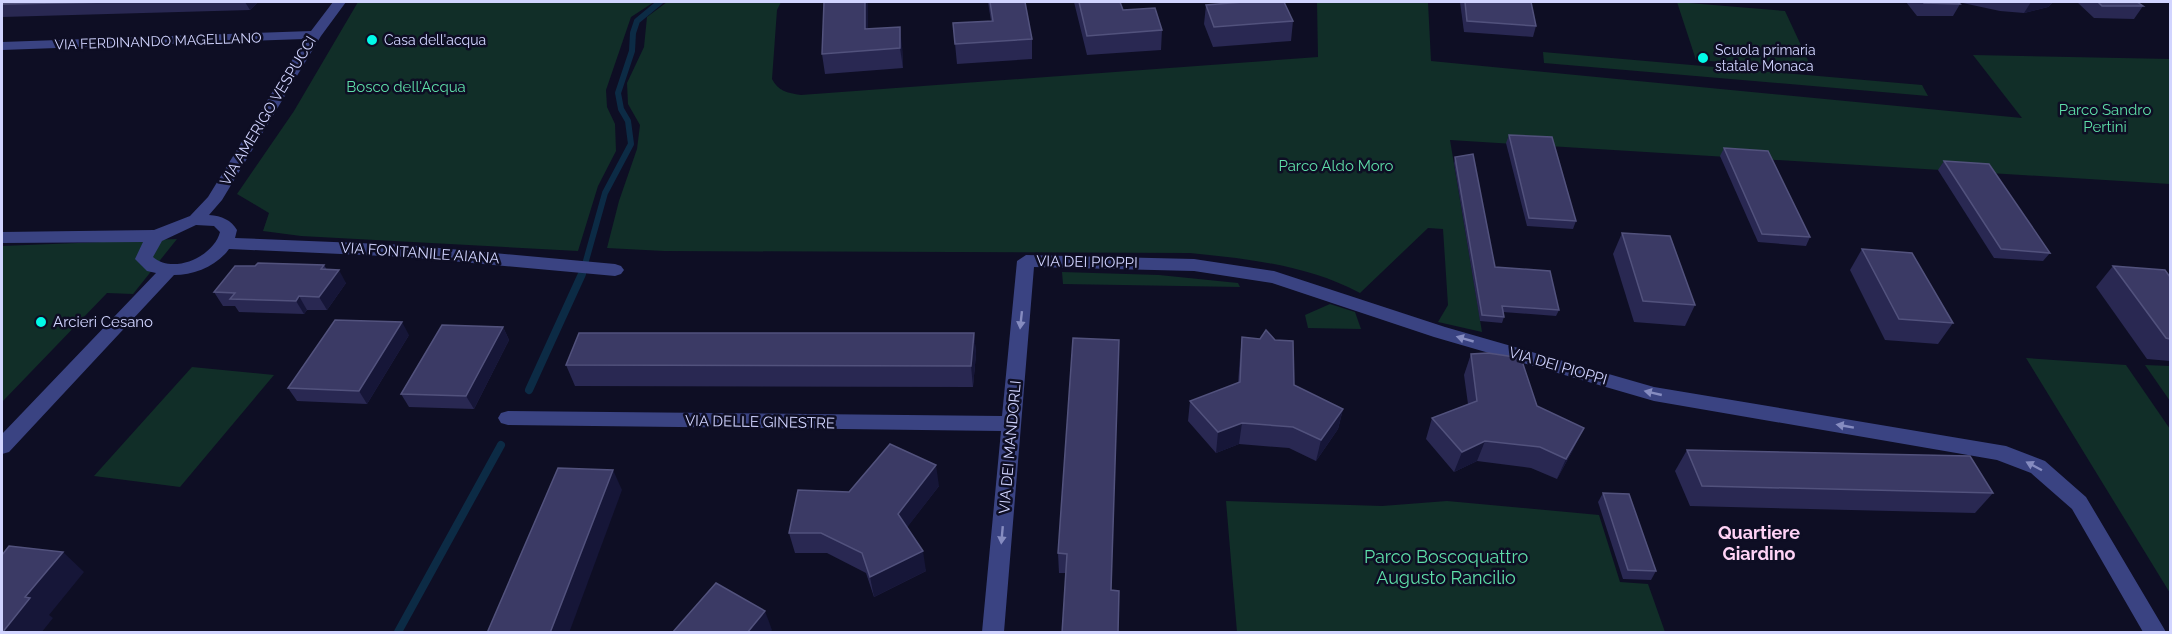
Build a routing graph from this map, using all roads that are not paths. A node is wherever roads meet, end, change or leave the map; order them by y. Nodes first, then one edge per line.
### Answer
1 (339, 2) edge
2 (315, 35) junction
3 (2, 46) edge
4 (196, 220) junction
5 (158, 236) junction
6 (2, 237) edge
7 (225, 244) junction
8 (1026, 261) joint
9 (169, 270) junction
10 (615, 270) dead end
11 (508, 418) dead end
12 (1012, 424) junction
13 (2, 446) edge
14 (993, 633) edge
15 (2155, 633) edge

1 - 2 street, VIA AMERIGO VESPUCCI
2 - 3 street, VIA FERDINANDO MAGELLANO
2 - 4 street, VIA AMERIGO VESPUCCI
4 - 5 street
4 - 7 street
5 - 6 street
5 - 9 street
7 - 9 street
7 - 10 street, VIA FONTANILE AIANA
8 -> 12 street, VIA DEI MANDORLI
15 -> 8 street, VIA DEI PIOPPI
9 - 13 street
11 - 12 street, VIA DELLE GINESTRE
12 -> 14 street, VIA DEI MANDORLI

